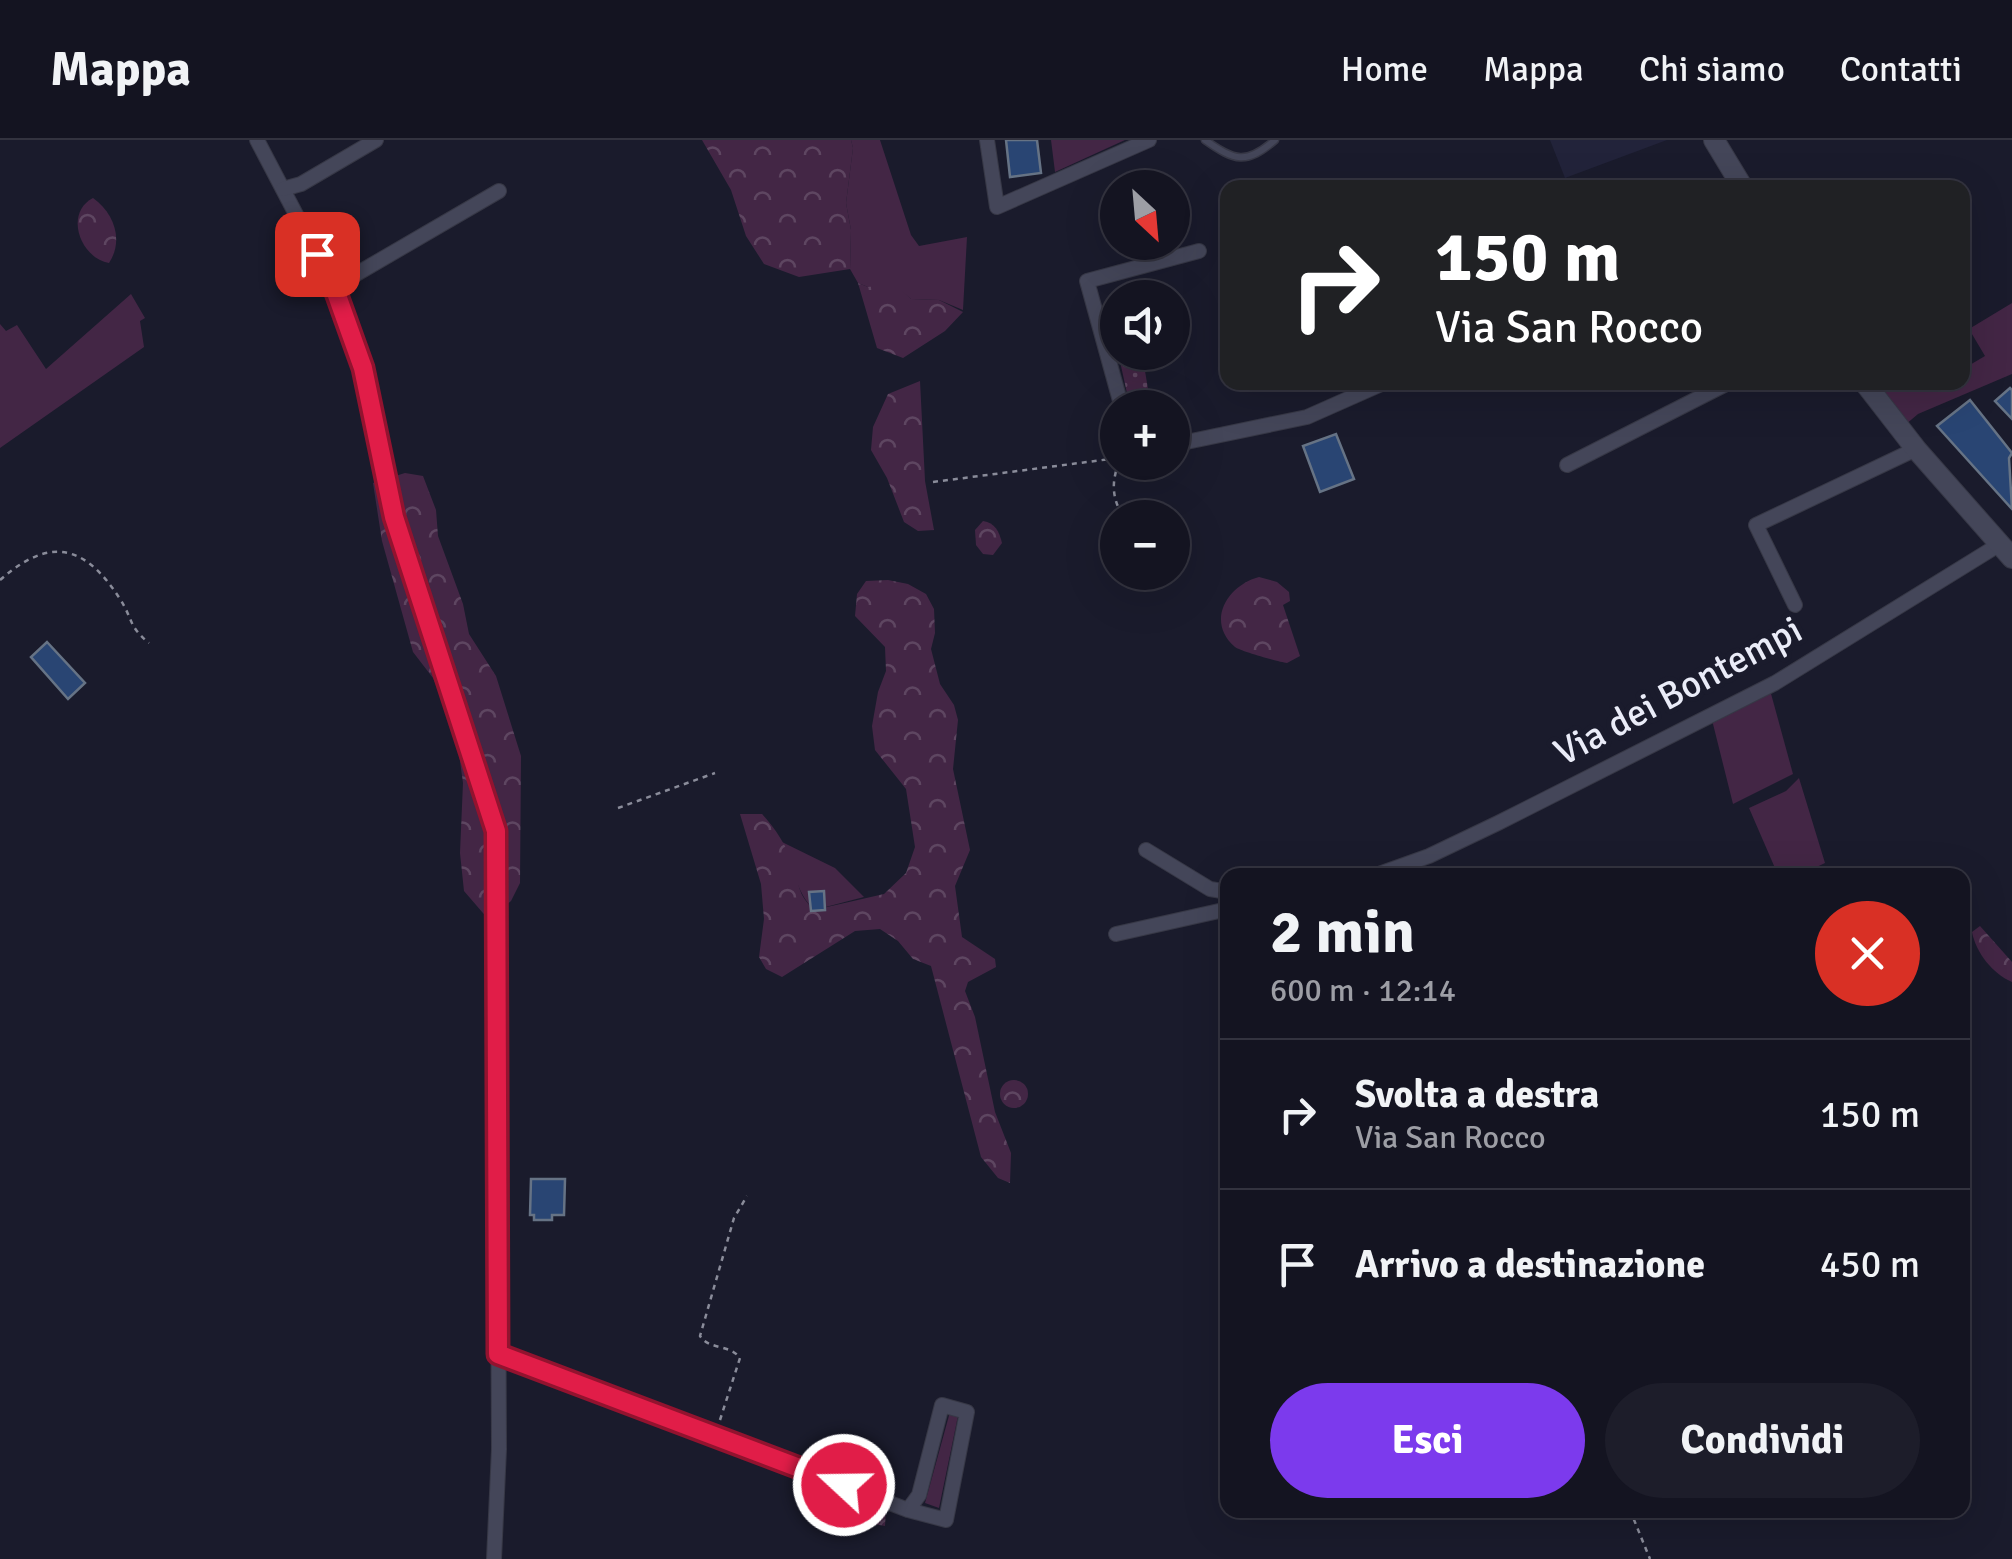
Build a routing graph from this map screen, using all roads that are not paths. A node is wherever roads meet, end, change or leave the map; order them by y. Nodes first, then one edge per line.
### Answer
1 (257, 140) edge
2 (376, 140) edge
3 (988, 140) edge
4 (1149, 140) edge
5 (1205, 140) edge
6 (1275, 140) edge
7 (1714, 140) edge
8 (1738, 180) edge
9 (283, 190) junction
10 (499, 191) dead end
11 (1199, 251) dead end
12 (334, 287) junction
13 (1117, 390) edge
14 (1368, 390) edge
15 (1714, 390) edge
16 (1870, 390) edge
17 (1190, 441) edge
18 (1916, 448) junction
19 (1567, 464) dead end
20 (2006, 551) edge
21 (1795, 606) dead end
22 (1146, 850) dead end
23 (1396, 868) edge
24 (1220, 891) edge
25 (1220, 911) edge
26 (1116, 934) dead end
27 (498, 1354) junction
28 (908, 1510) junction
29 (494, 1559) edge

1 - 9 street
2 - 9 street
3 - 4 street
5 - 6 lane
7 - 8 main road
9 - 12 street
10 - 12 street
11 - 13 street
12 - 27 street
14 - 17 street
15 - 19 street
16 - 18 main road
18 - 20 main road
18 - 21 street
20 - 23 street, Via dei Bontempi
22 - 24 street
25 - 26 street
27 - 28 street
27 - 29 street
28 - 28 street

